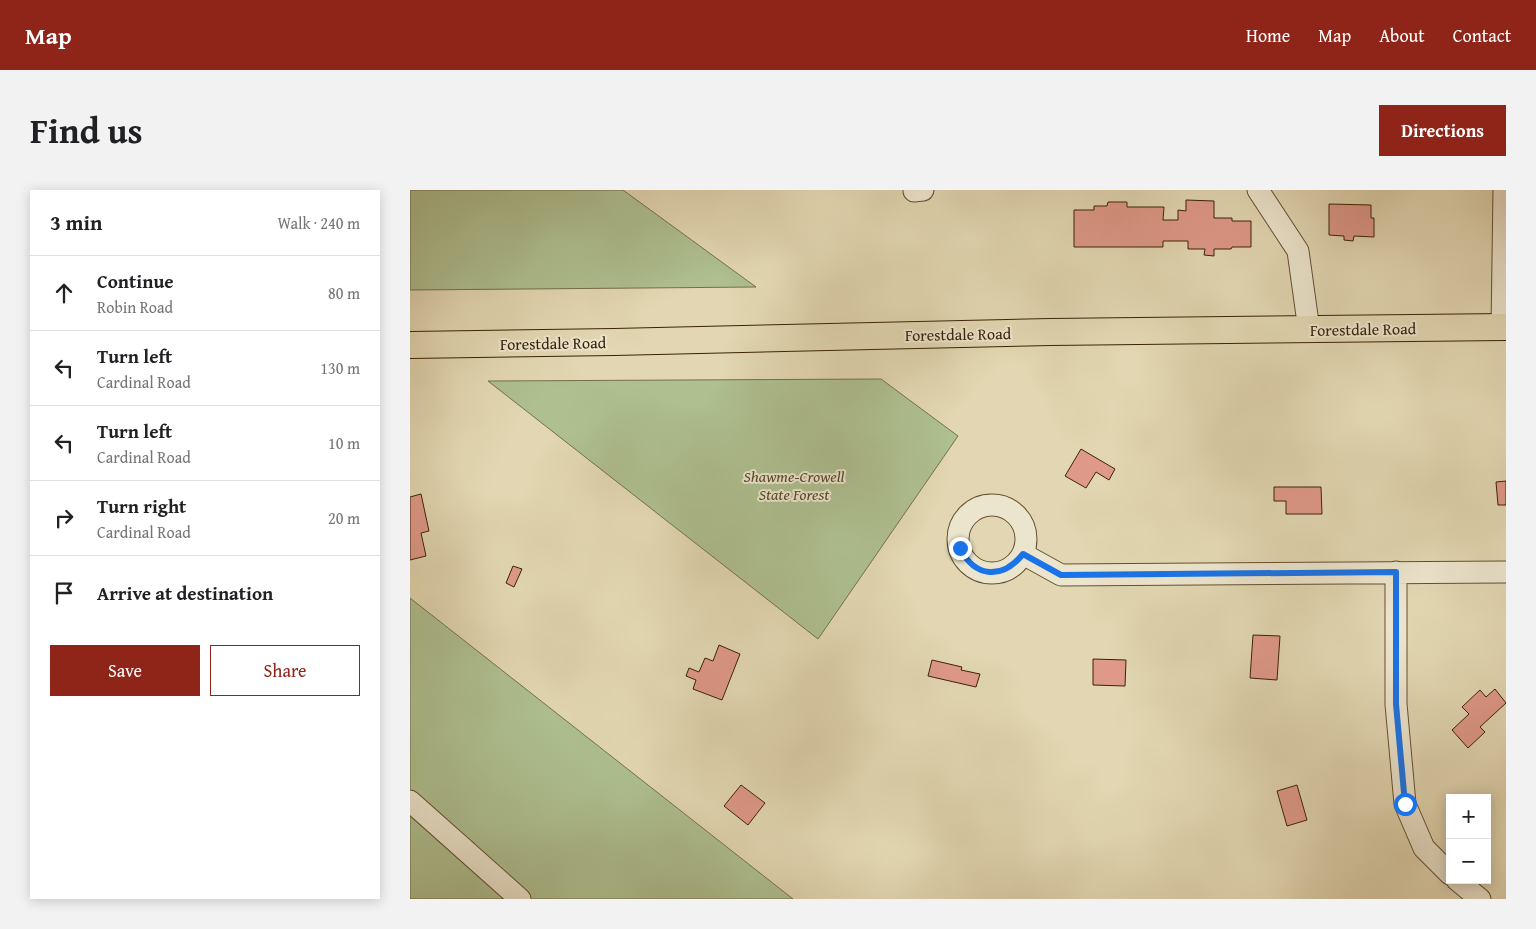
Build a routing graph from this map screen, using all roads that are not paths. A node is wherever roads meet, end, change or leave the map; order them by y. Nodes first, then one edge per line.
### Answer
1 (1258, 190) edge
2 (1504, 190) edge
3 (1504, 328) edge
4 (1309, 330) junction
5 (410, 345) edge
6 (1023, 554) dead end
7 (1396, 572) junction
8 (1506, 572) edge
9 (410, 801) edge
10 (1446, 870) edge
11 (1462, 884) edge
12 (520, 899) edge
13 (1480, 899) edge

1 - 4 street
2 - 3 street
3 - 4 main road, Forestdale Road
4 - 5 main road, Forestdale Road
6 - 7 street
7 - 8 street
7 - 10 street
9 - 12 street
11 - 13 street

